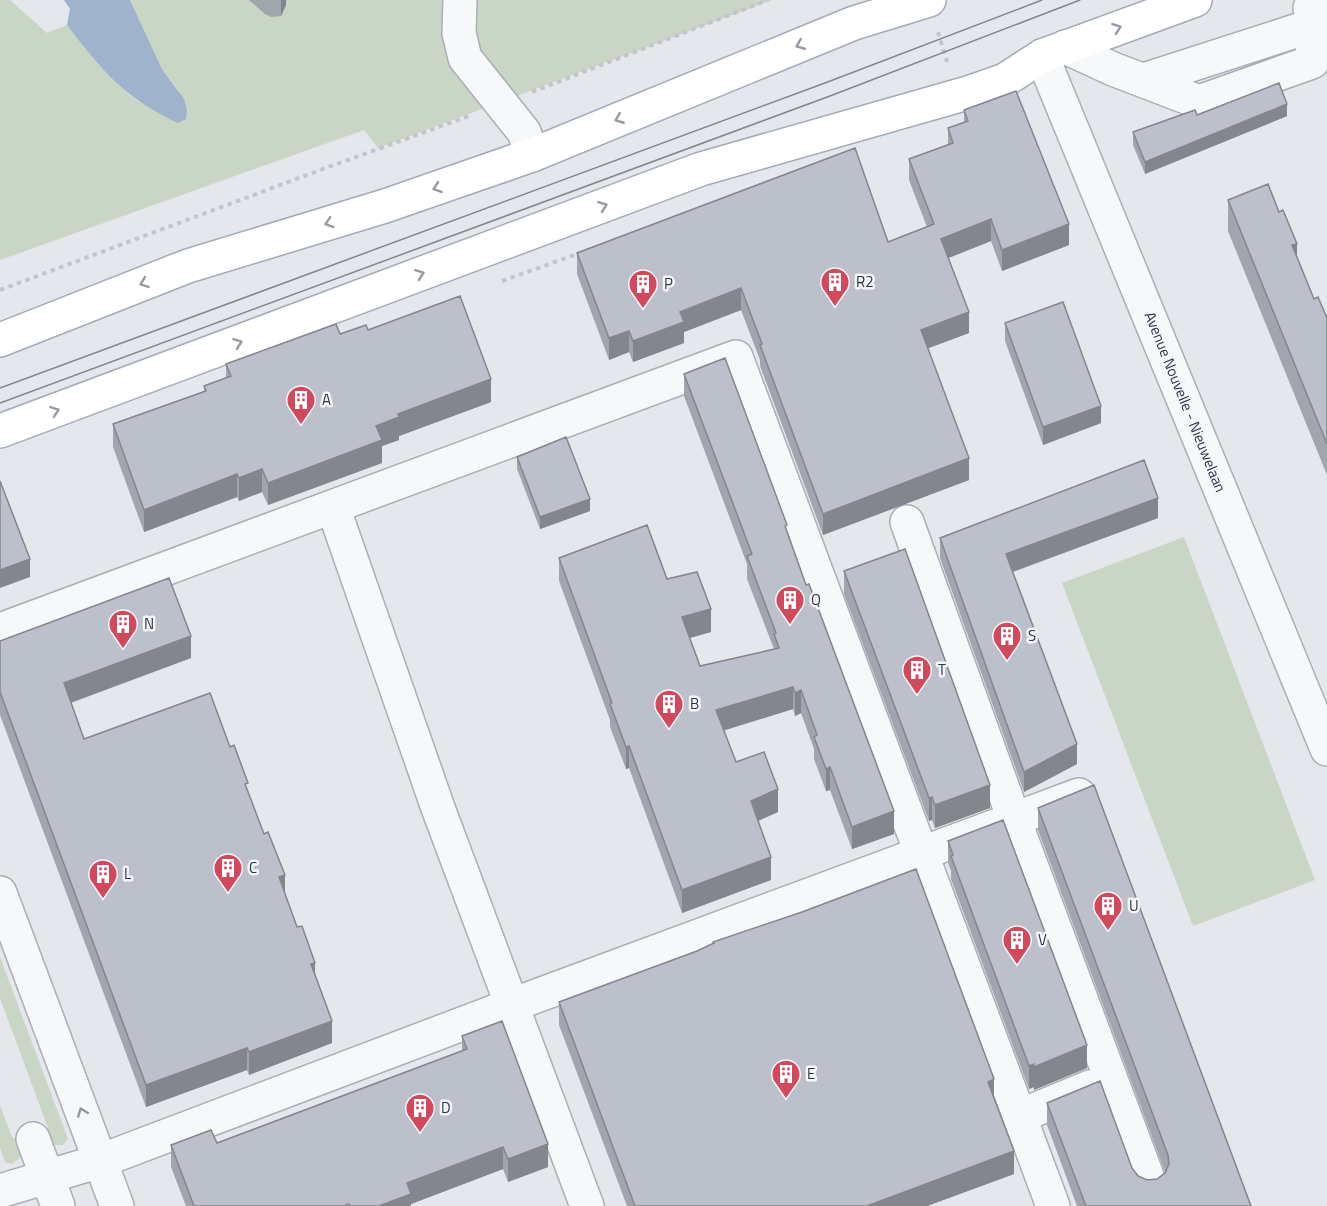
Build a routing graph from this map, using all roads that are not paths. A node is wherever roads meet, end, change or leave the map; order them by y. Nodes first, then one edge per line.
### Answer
1 (460, 0) edge
2 (1196, 0) edge
3 (851, 11) edge
4 (932, 12) edge
5 (1313, 13) edge
6 (1054, 51) junction
7 (532, 155) junction
8 (0, 340) edge
9 (0, 431) edge
10 (333, 507) junction
11 (907, 522) dead end
12 (0, 630) edge
13 (1327, 748) edge
14 (1081, 795) edge
15 (1014, 819) junction
16 (922, 853) junction
17 (0, 893) edge
18 (512, 1005) junction
19 (1111, 1078) junction
20 (1020, 1116) junction
21 (33, 1139) dead end
22 (100, 1161) junction
23 (1150, 1184) edge
24 (0, 1191) edge
25 (52, 1191) edge
26 (117, 1206) edge
27 (587, 1206) edge
28 (1053, 1206) edge

1 - 7 street
6 -> 2 main road
3 - 4 main road
3 -> 7 main road
5 - 6 street
9 -> 6 main road
6 - 13 street, Avenue Nouvelle - Nieuwelaan
7 -> 8 main road
10 - 12 street
10 - 16 street
10 - 18 street
11 - 15 street
14 - 15 street
15 - 16 street
15 - 19 street
16 - 18 street
16 - 20 street
22 -> 17 street
18 - 22 street
18 - 27 street
19 - 20 street
19 - 23 street
20 - 28 street
21 - 25 street
22 - 25 street
22 - 26 street
24 - 25 street

